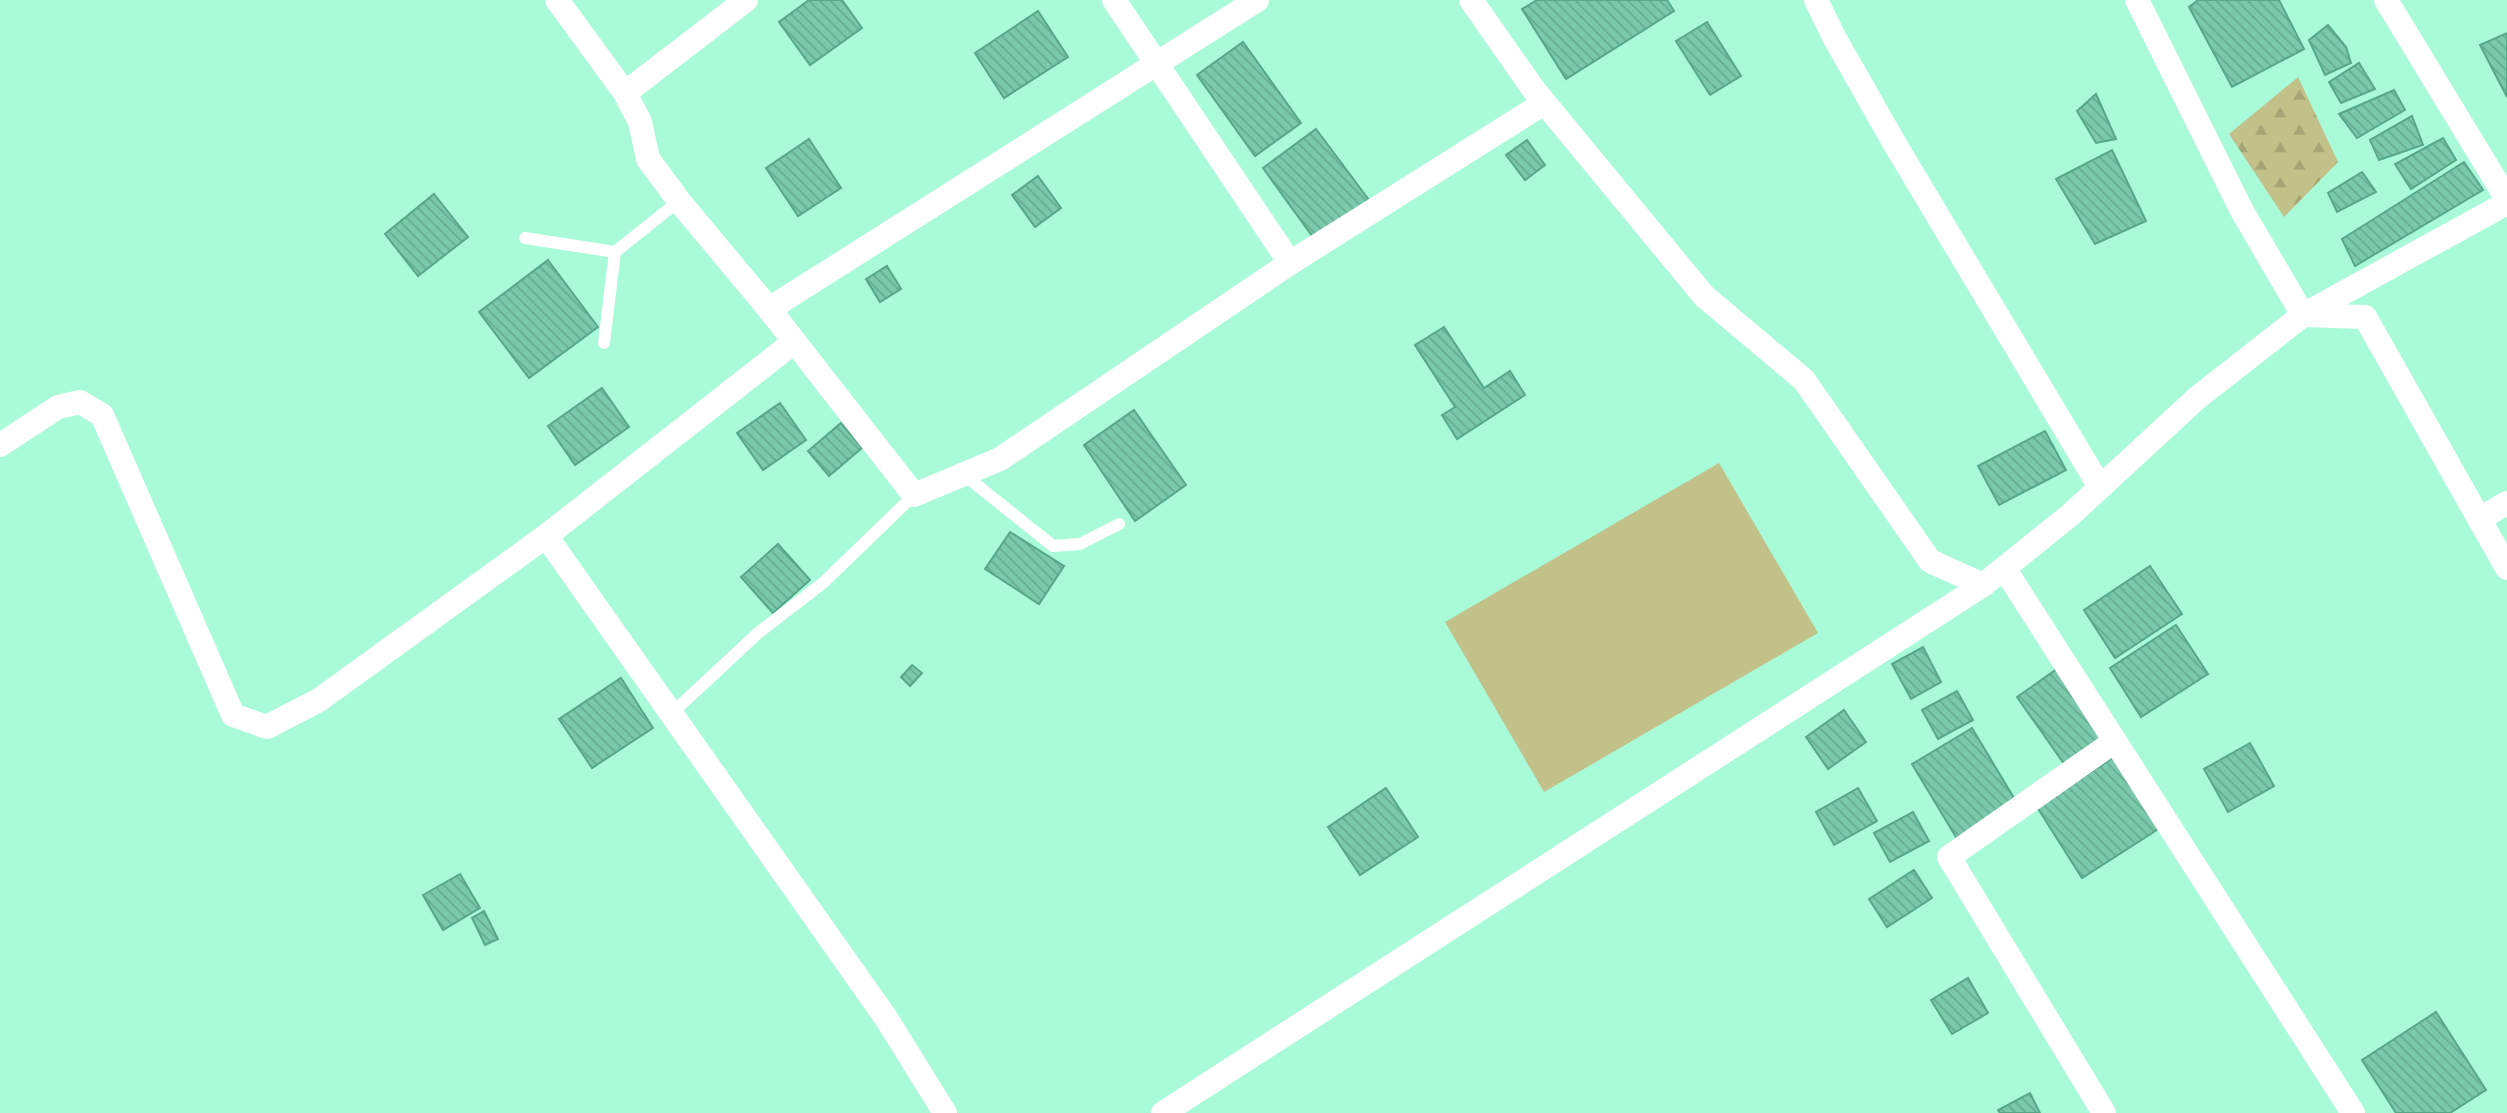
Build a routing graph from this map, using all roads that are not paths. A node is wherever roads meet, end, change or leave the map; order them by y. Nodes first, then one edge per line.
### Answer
1 (556, 0) edge
2 (746, 0) edge
3 (1114, 0) edge
4 (1257, 0) edge
5 (1471, 0) edge
6 (1816, 0) edge
7 (2137, 0) edge
8 (2386, 0) edge
9 (1156, 64) junction
10 (625, 93) junction
11 (1544, 103) junction
12 (679, 201) junction
13 (2507, 201) edge
14 (525, 238) dead end
15 (615, 252) junction
16 (1290, 263) junction
17 (769, 309) junction
18 (2303, 315) junction
19 (794, 342) junction
20 (604, 343) dead end
21 (0, 446) edge
22 (963, 474) junction
23 (2100, 487) junction
24 (914, 495) junction
25 (2507, 503) edge
26 (2479, 519) junction
27 (1119, 524) dead end
28 (546, 536) junction
29 (2004, 568) junction
30 (2507, 568) edge
31 (1983, 584) junction
32 (671, 714) junction
33 (2115, 741) junction
34 (945, 1113) edge
35 (1163, 1113) edge
36 (2104, 1113) edge
37 (2353, 1113) edge

1 - 10 street
2 - 10 street
3 - 9 street
4 - 9 street
5 - 11 street
6 - 23 street
7 - 18 street
8 - 13 street
9 - 16 street
9 - 17 street
10 - 12 street
11 - 16 street
11 - 31 street
12 - 15 lane
12 - 17 street
13 - 18 street
14 - 15 lane
15 - 20 lane
16 - 22 street
17 - 19 street
18 - 23 street
18 - 26 street
19 - 24 street
19 - 28 street
21 - 28 street
22 - 24 street
22 - 27 lane
23 - 29 street
24 - 32 lane
25 - 26 street
26 - 30 street
28 - 32 street
29 - 31 street
29 - 33 street
31 - 35 street
32 - 34 street
33 - 36 street
33 - 37 street

